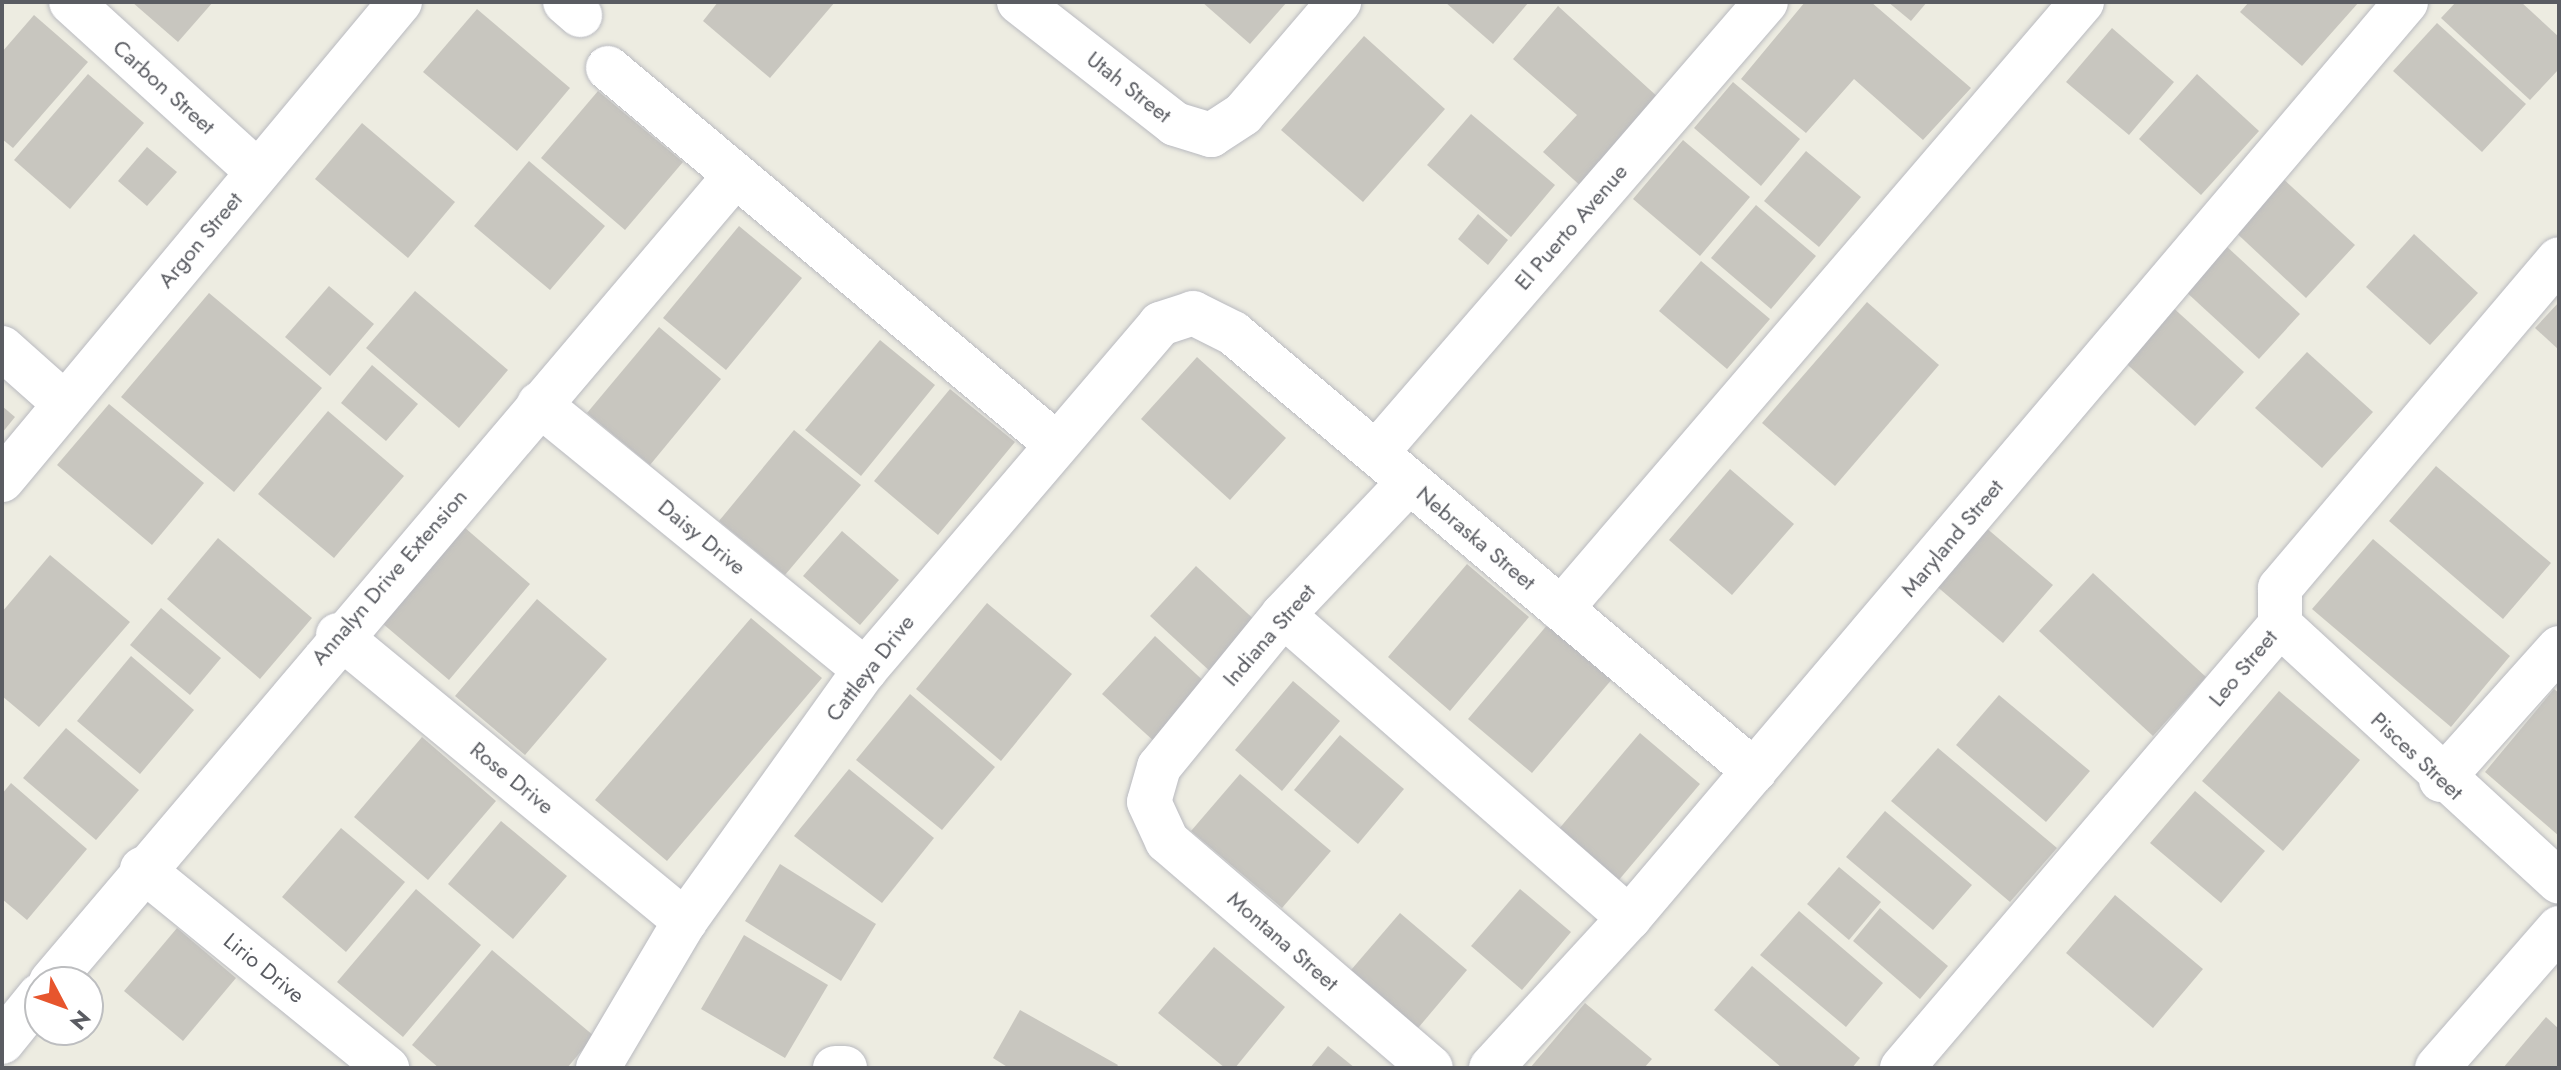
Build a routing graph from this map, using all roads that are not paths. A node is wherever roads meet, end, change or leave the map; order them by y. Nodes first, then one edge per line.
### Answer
1 (71, 2) edge
2 (400, 2) edge
3 (1019, 2) edge
4 (1339, 2) edge
5 (1766, 2) edge
6 (2082, 2) edge
7 (2406, 2) edge
8 (608, 68) dead end
9 (257, 171) junction
10 (734, 177) junction
11 (2559, 259) edge
12 (1193, 313) joint
13 (2, 348) edge
14 (64, 403) junction
15 (539, 404) junction
16 (1055, 443) junction
17 (1376, 453) junction
18 (2, 480) edge
19 (1409, 482) junction
20 (1561, 609) junction
21 (1283, 615) junction
22 (2280, 625) junction
23 (338, 635) junction
24 (2559, 648) edge
25 (865, 670) junction
26 (1754, 771) junction
27 (2441, 780) junction
28 (1149, 802) joint
29 (142, 869) junction
30 (2559, 882) edge
31 (1629, 918) junction
32 (685, 921) junction
33 (2559, 928) edge
34 (64, 966) edge
35 (24, 1015) edge
36 (2, 1042) edge
37 (387, 1068) edge
38 (598, 1068) edge
39 (835, 1068) edge
40 (845, 1068) edge
41 (1431, 1068) edge
42 (1491, 1068) edge
43 (1902, 1068) edge
44 (2437, 1068) edge

1 - 9 street, Carbon Street
2 - 9 street, Argon Street
3 - 4 street, Utah Street
5 - 17 street, El Puerto Avenue
6 - 20 street
7 - 26 street, Maryland Street
8 - 10 street
9 - 14 street, Argon Street
10 - 15 street, Annalyn Drive Extension
10 - 16 street
11 - 22 street, Leo Street
12 - 16 street, Cattleya Drive
12 - 17 street, Nebraska Street
13 - 14 street
14 - 18 street, Argon Street
15 - 23 street, Annalyn Drive Extension
15 - 25 street, Daisy Drive
16 - 25 street, Cattleya Drive
17 - 19 street, Nebraska Street
19 - 20 street, Nebraska Street
19 - 21 street, Indiana Street
20 - 26 street, Nebraska Street
21 - 28 street, Indiana Street
21 - 31 street
22 - 27 street, Pisces Street
22 - 43 street, Leo Street
23 - 29 street, Annalyn Drive Extension
23 - 32 street, Rose Drive
24 - 27 street
25 - 32 street, Cattleya Drive
26 - 31 street, Maryland Street
27 - 30 street, Pisces Street
28 - 41 street, Montana Street
29 - 34 street, Annalyn Drive Extension
29 - 37 street, Lirio Drive
31 - 42 street, Maryland Street
32 - 38 street, Cattleya Drive
33 - 44 street
35 - 36 street
39 - 40 street

